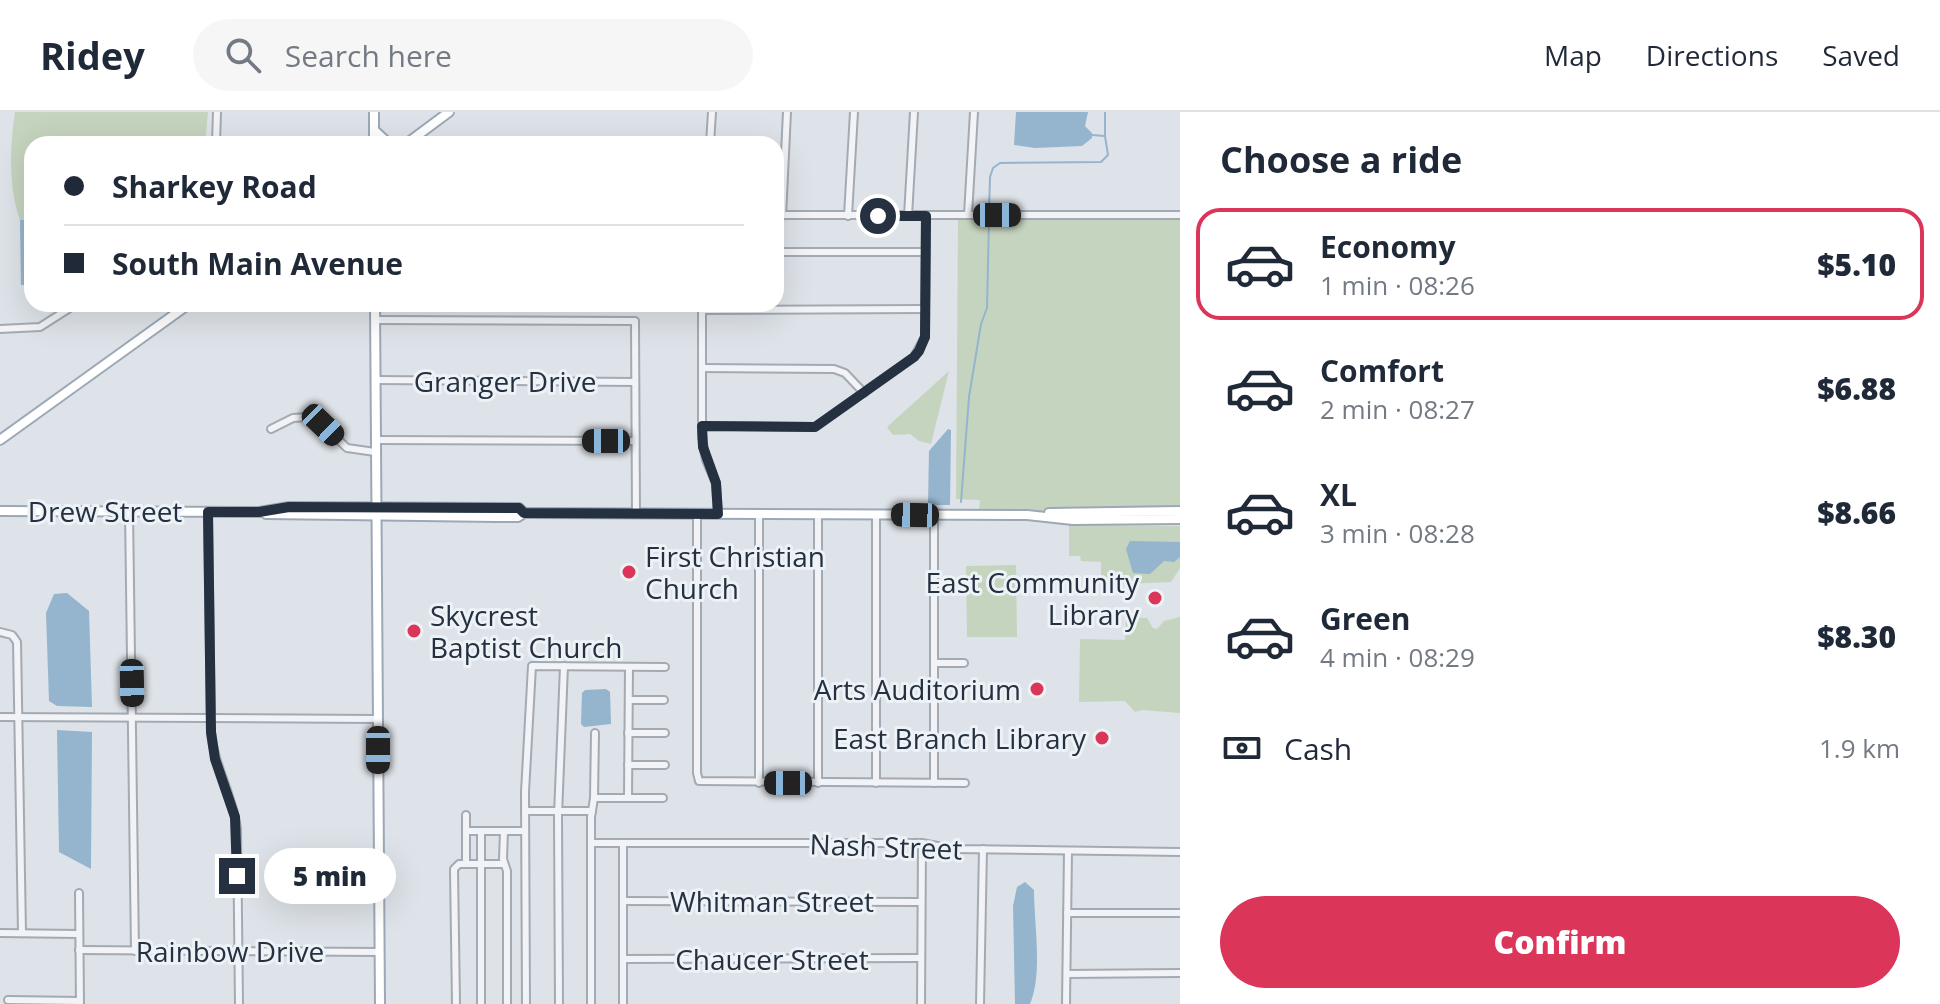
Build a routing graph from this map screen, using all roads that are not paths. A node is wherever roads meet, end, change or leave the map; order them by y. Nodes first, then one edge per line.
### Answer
1 (217, 112) edge
2 (374, 112) edge
3 (449, 112) edge
4 (712, 112) edge
5 (787, 112) edge
6 (854, 112) edge
7 (914, 112) edge
8 (974, 112) edge
9 (374, 131) junction
10 (216, 136) edge
11 (374, 136) edge
12 (380, 136) edge
13 (417, 136) edge
14 (710, 136) edge
15 (784, 151) edge
16 (968, 215) junction
17 (1180, 215) edge
18 (784, 216) edge
19 (848, 216) junction
20 (908, 216) junction
21 (926, 216) junction
22 (784, 252) edge
23 (925, 252) junction
24 (784, 308) edge
25 (925, 309) junction
26 (65, 312) edge
27 (178, 312) edge
28 (375, 312) edge
29 (702, 312) edge
30 (375, 320) junction
31 (0, 329) edge
32 (702, 368) junction
33 (375, 380) junction
34 (635, 382) junction
35 (864, 393) junction
36 (702, 426) junction
37 (271, 429) dead end
38 (0, 440) edge
39 (375, 440) junction
40 (635, 441) junction
41 (375, 452) junction
42 (0, 511) edge
43 (129, 511) junction
44 (1180, 511) edge
45 (208, 512) junction
46 (376, 512) junction
47 (636, 513) junction
48 (697, 514) junction
49 (718, 514) junction
50 (759, 514) junction
51 (818, 514) junction
52 (876, 515) junction
53 (934, 515) junction
54 (1027, 515) junction
55 (1180, 519) edge
56 (0, 632) edge
57 (934, 663) junction
58 (964, 663) dead end
59 (564, 666) junction
60 (629, 667) junction
61 (665, 667) dead end
62 (629, 700) junction
63 (664, 700) dead end
64 (0, 717) edge
65 (18, 717) junction
66 (133, 718) junction
67 (211, 718) junction
68 (378, 719) junction
69 (595, 733) dead end
70 (628, 733) junction
71 (665, 733) dead end
72 (628, 765) junction
73 (665, 765) dead end
74 (759, 783) junction
75 (818, 783) junction
76 (876, 783) junction
77 (934, 783) junction
78 (965, 783) dead end
79 (594, 798) junction
80 (628, 798) junction
81 (663, 798) dead end
82 (525, 811) junction
83 (559, 811) junction
84 (592, 811) junction
85 (466, 815) dead end
86 (466, 831) junction
87 (481, 831) junction
88 (504, 831) junction
89 (525, 831) junction
90 (591, 843) junction
91 (623, 843) junction
92 (922, 843) junction
93 (983, 849) junction
94 (1068, 851) junction
95 (1180, 852) edge
96 (466, 864) junction
97 (481, 864) junction
98 (504, 864) junction
99 (79, 893) dead end
100 (623, 901) junction
101 (921, 902) junction
102 (1067, 913) junction
103 (1180, 913) edge
104 (0, 933) edge
105 (22, 933) junction
106 (79, 934) junction
107 (79, 950) junction
108 (135, 951) junction
109 (238, 951) junction
110 (380, 952) junction
111 (921, 958) junction
112 (623, 959) junction
113 (1180, 973) edge
114 (1067, 974) junction
115 (8, 1000) dead end
116 (80, 1002) edge
117 (239, 1004) edge
118 (380, 1004) edge
119 (456, 1004) edge
120 (481, 1004) edge
121 (507, 1004) edge
122 (526, 1004) edge
123 (559, 1004) edge
124 (591, 1004) edge
125 (623, 1004) edge
126 (921, 1004) edge
127 (980, 1004) edge
128 (1066, 1004) edge

1 - 10 street
2 - 9 main road
3 - 13 main road
4 - 14 street
5 - 15 street
6 - 19 street
7 - 20 street
8 - 16 street
9 - 11 main road
9 - 12 main road
16 - 17 street
16 - 21 street
18 - 19 street
19 - 20 street
20 - 21 street
21 - 23 street
22 - 23 street
23 - 25 street
24 - 25 street
25 - 35 street
26 - 31 street
27 - 38 main road
28 - 30 main road
29 - 32 street
30 - 33 main road
30 - 34 street
32 - 35 street
32 - 36 street
33 - 34 street, Granger Drive
33 - 39 main road
34 - 40 street
35 - 36 street
36 - 49 street
37 - 41 street
39 - 40 street
39 - 41 main road
40 - 47 street
41 - 46 main road
42 - 43 main road, Drew Street
43 - 45 main road, Drew Street
43 - 66 street
44 - 54 main road, Drew Street
45 - 46 main road, Drew Street
45 - 67 street
46 - 47 main road, Drew Street
46 - 68 main road
47 - 48 main road, Drew Street
48 - 49 main road, Drew Street
48 - 74 street
49 - 50 main road, Drew Street
50 - 51 main road, Drew Street
50 - 74 street
51 - 52 main road, Drew Street
51 - 75 street
52 - 53 main road, Drew Street
52 - 76 street
53 - 54 main road, Drew Street
53 - 57 street
54 - 55 main road, Drew Street
56 - 65 street
57 - 58 street
57 - 77 street
59 - 60 street
59 - 82 street
59 - 83 street
60 - 61 street
60 - 62 street
62 - 63 street
62 - 70 street
64 - 65 street
65 - 66 street
65 - 105 street
66 - 67 street
66 - 108 street
67 - 68 street
67 - 109 street
68 - 110 main road
69 - 79 street
70 - 71 street
70 - 72 street
72 - 73 street
72 - 80 street
74 - 75 street
75 - 76 street
76 - 77 street
77 - 78 street
79 - 80 street
79 - 84 street
80 - 81 street
82 - 83 street
82 - 89 street
83 - 84 street
83 - 123 street
84 - 90 street
85 - 86 street
86 - 87 street
86 - 96 street
87 - 88 street
87 - 97 street
88 - 89 street
88 - 98 street
89 - 122 street
90 - 91 street, Nash Street
90 - 124 street
91 - 92 street, Nash Street
91 - 100 street
92 - 93 street, Nash Street
92 - 101 street
93 - 94 street, Nash Street
93 - 127 street
94 - 95 street, Nash Street
94 - 102 street
96 - 97 street
96 - 119 street
97 - 98 street
97 - 120 street
98 - 121 street
99 - 106 street
100 - 101 street, Whitman Street
100 - 112 street
101 - 111 street
102 - 103 street
102 - 114 street
104 - 105 street
105 - 106 street
106 - 107 street
107 - 108 street, Rainbow Drive
107 - 116 street
108 - 109 street, Rainbow Drive
109 - 110 street, Rainbow Drive
109 - 117 street
110 - 118 main road
111 - 112 street, Chaucer Street
111 - 126 street
112 - 125 street
113 - 114 street
114 - 128 street
115 - 116 street

